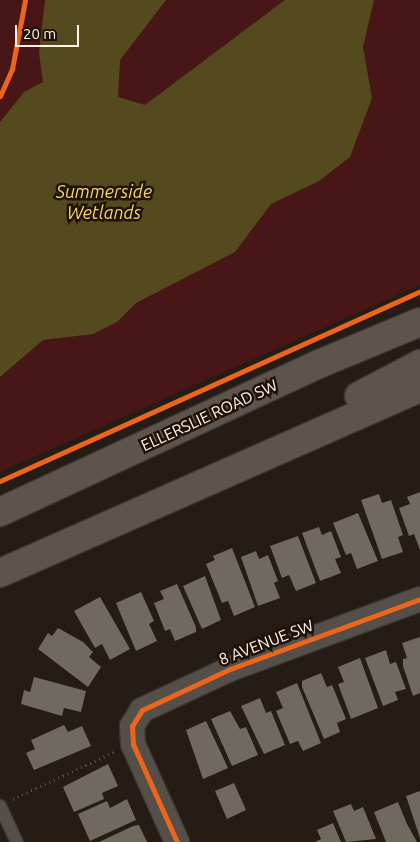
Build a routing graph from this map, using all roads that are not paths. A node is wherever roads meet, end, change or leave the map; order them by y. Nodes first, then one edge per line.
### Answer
1 (420, 322) edge
2 (420, 364) edge
3 (420, 388) edge
4 (420, 406) edge
5 (0, 512) edge
6 (116, 521) junction
7 (0, 573) edge
8 (420, 599) edge
9 (4, 803) edge
10 (17, 842) edge
11 (177, 842) edge

1 - 5 main road, ELLERSLIE ROAD SW
2 - 6 main road
3 - 6 main road
4 - 6 main road
6 - 7 main road
8 - 11 street, 8 AVENUE SW
9 - 10 lane

